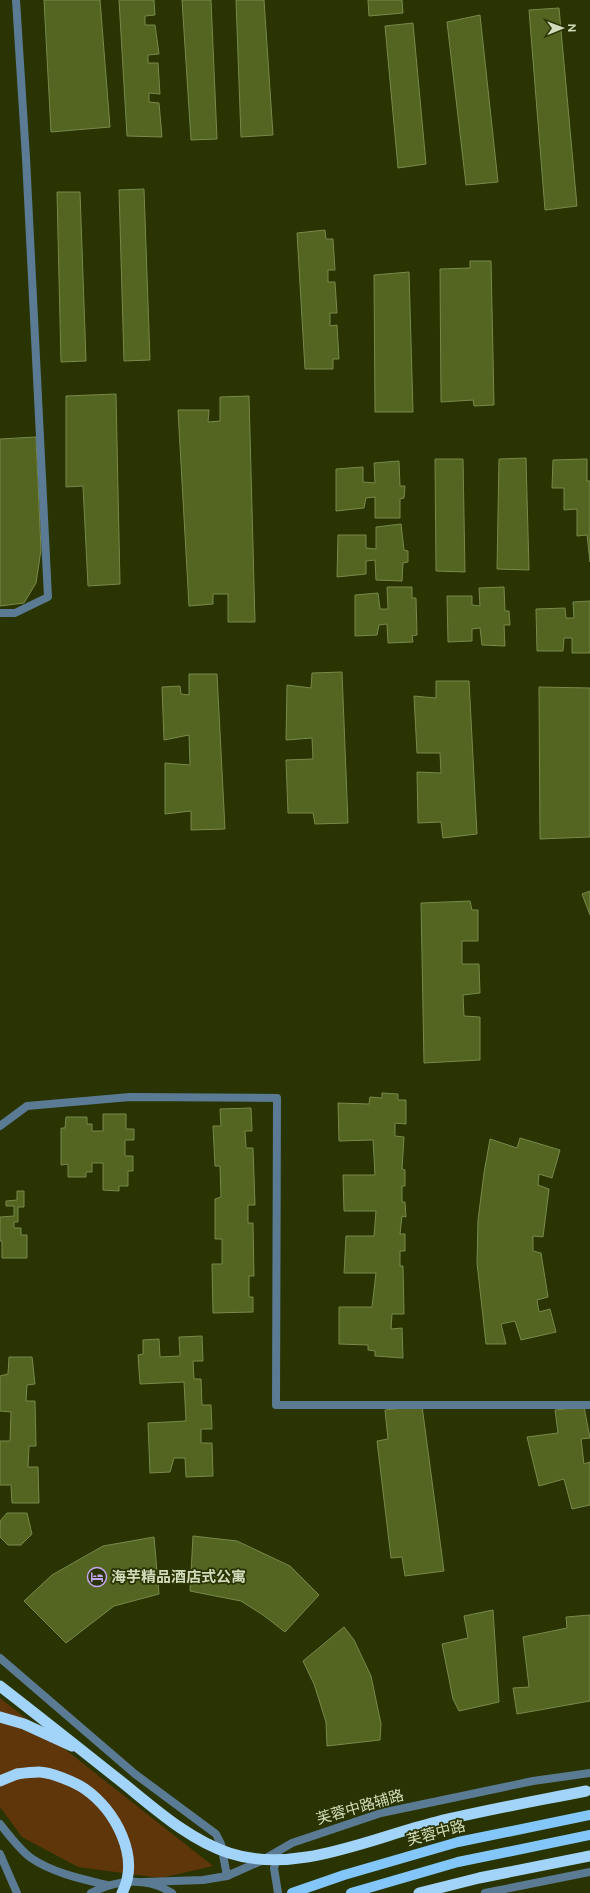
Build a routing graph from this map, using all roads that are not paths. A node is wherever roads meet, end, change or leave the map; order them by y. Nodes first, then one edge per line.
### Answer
1 (16, 0) edge
2 (0, 614) edge
3 (0, 1126) edge
4 (590, 1405) edge
5 (0, 1658) edge
6 (0, 1686) edge
7 (0, 1717) edge
8 (87, 1754) junction
9 (590, 1773) edge
10 (0, 1781) edge
11 (588, 1790) edge
12 (590, 1815) edge
13 (0, 1824) edge
14 (590, 1835) edge
15 (292, 1843) junction
16 (0, 1854) edge
17 (590, 1856) edge
18 (590, 1872) edge
19 (227, 1876) junction
20 (144, 1882) junction
21 (107, 1885) junction
22 (17, 1893) edge
23 (91, 1893) edge
24 (122, 1893) edge
25 (172, 1893) edge
26 (278, 1893) edge
27 (292, 1893) edge
28 (351, 1893) edge
29 (419, 1893) edge
30 (485, 1893) edge

1 - 2 street
3 - 4 street
5 - 19 street
6 - 8 highway, bridge
7 - 8 highway, bridge
8 - 11 highway, bridge
9 - 15 street, 芙蓉中路辅路
10 - 24 highway, bridge
12 - 27 main road, 芙蓉中路
13 - 21 street
14 - 28 main road
15 - 19 street, 芙蓉中路辅路
15 - 26 street
16 - 22 street
17 - 29 highway
18 - 30 street
19 - 20 street, 芙蓉中路辅路
20 - 21 street
20 - 25 street
21 - 23 street

